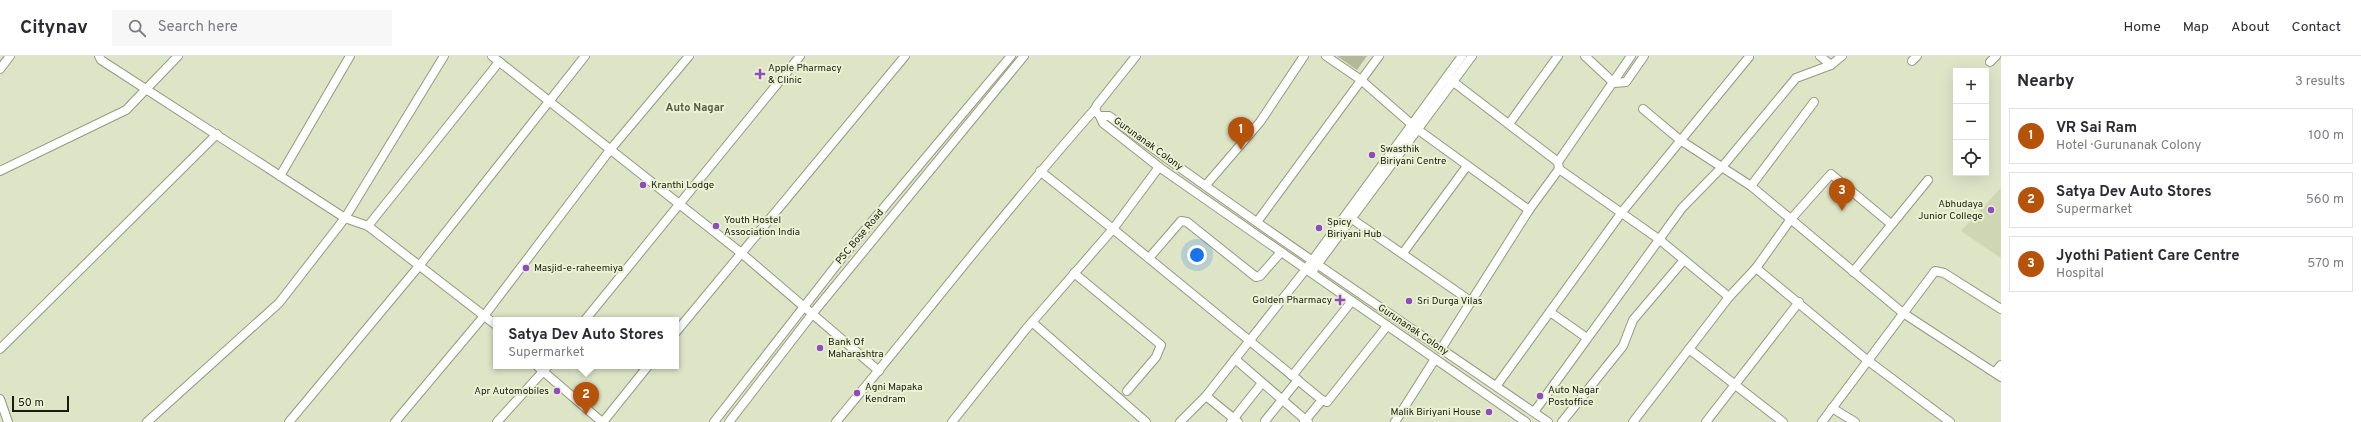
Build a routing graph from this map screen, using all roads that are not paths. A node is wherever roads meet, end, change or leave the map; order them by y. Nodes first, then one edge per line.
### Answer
1 (10, 56) edge
2 (99, 56) edge
3 (178, 56) edge
4 (350, 56) edge
5 (444, 56) edge
6 (492, 56) edge
7 (585, 56) edge
8 (688, 56) edge
9 (800, 56) edge
10 (905, 56) edge
11 (1011, 56) edge
12 (1024, 56) edge
13 (1136, 56) edge
14 (1304, 56) edge
15 (1326, 56) edge
16 (1379, 56) edge
17 (1462, 56) edge
18 (1472, 56) edge
19 (1558, 56) edge
20 (1585, 56) edge
21 (1631, 56) edge
22 (1644, 56) edge
23 (1749, 56) edge
24 (1820, 56) edge
25 (1842, 56) edge
26 (499, 62) junction
27 (1831, 65) junction
28 (0, 69) edge
29 (1450, 79) junction
30 (1361, 80) junction
31 (1614, 82) junction
32 (148, 88) junction
33 (549, 101) junction
34 (1814, 102) dead end
35 (1095, 109) junction
36 (1643, 109) dead end
37 (1100, 116) junction
38 (1508, 124) junction
39 (1414, 126) junction
40 (217, 134) junction
41 (1680, 140) junction
42 (610, 150) junction
43 (1467, 166) junction
44 (1558, 166) junction
45 (1159, 167) junction
46 (1722, 167) junction
47 (0, 171) edge
48 (1040, 171) junction
49 (280, 176) junction
50 (1928, 180) dead end
51 (1206, 185) junction
52 (1751, 186) junction
53 (679, 204) junction
54 (1529, 210) junction
55 (1622, 212) junction
56 (345, 218) junction
57 (1352, 219) junction
58 (1791, 219) junction
59 (1257, 222) junction
60 (1891, 224) junction
61 (368, 226) junction
62 (1113, 229) junction
63 (1660, 240) junction
64 (740, 252) junction
65 (1281, 252) junction
66 (1403, 253) junction
67 (1149, 258) junction
68 (1684, 260) junction
69 (1314, 263) junction
70 (419, 266) junction
71 (1756, 268) junction
72 (1308, 271) junction
73 (1853, 272) junction
74 (1074, 273) junction
75 (1729, 297) junction
76 (1352, 302) junction
77 (1472, 302) junction
78 (1799, 302) junction
79 (804, 306) junction
80 (2001, 310) edge
81 (1550, 312) junction
82 (813, 313) junction
83 (1903, 313) junction
84 (484, 316) junction
85 (587, 317) edge
86 (1032, 322) junction
87 (493, 323) edge
88 (1387, 326) junction
89 (679, 328) edge
90 (1587, 338) junction
91 (1250, 340) junction
92 (0, 349) edge
93 (1441, 349) junction
94 (1689, 349) junction
95 (1235, 359) junction
96 (1435, 359) junction
97 (1867, 360) junction
98 (2001, 365) edge
99 (542, 369) edge
100 (544, 369) edge
101 (646, 369) edge
102 (879, 371) junction
103 (1998, 375) edge
104 (1295, 378) junction
105 (1262, 382) junction
106 (1497, 385) junction
107 (1735, 385) junction
108 (1127, 391) dead end
109 (1206, 396) junction
110 (0, 399) edge
111 (1282, 400) junction
112 (1322, 400) junction
113 (1832, 408) junction
114 (1531, 410) junction
115 (1524, 420) edge
116 (1234, 421) edge
117 (1306, 421) edge
118 (8, 422) edge
119 (147, 422) edge
120 (289, 422) edge
121 (395, 422) edge
122 (497, 422) edge
123 (602, 422) edge
124 (714, 422) edge
125 (729, 422) edge
126 (836, 422) edge
127 (952, 422) edge
128 (1146, 422) edge
129 (1180, 422) edge
130 (1265, 422) edge
131 (1395, 422) edge
132 (1548, 422) edge
133 (1562, 422) edge
134 (1633, 422) edge
135 (1706, 422) edge
136 (1783, 422) edge
137 (1822, 422) edge
138 (1855, 422) edge
139 (1950, 422) edge

1 - 28 street
2 - 32 street
3 - 32 street
4 - 49 street
5 - 56 street
6 - 26 street
7 - 33 street
8 - 42 street
9 - 53 street
10 - 64 street
11 - 79 street, PSC Bose Road
12 - 82 street, PSC Bose Road
13 - 35 street
14 - 51 street
15 - 30 street
16 - 30 street
17 - 29 street
18 - 29 street
19 - 38 street
20 - 31 street
21 - 31 street
22 - 31 street
23 - 41 street
24 - 27 street
25 - 27 street
26 - 33 street
26 - 61 street
27 - 46 street
29 - 38 street
29 - 39 street
30 - 39 street
30 - 59 street
31 - 44 street
32 - 40 street
32 - 47 street
33 - 42 street
33 - 70 street
34 - 52 street
35 - 37 street
35 - 48 street
36 - 41 street
37 - 45 street, Gurunanak Colony
37 - 51 street, Gurunanak Colony
38 - 44 street
39 - 43 street
39 - 57 street
39 - 69 street
40 - 49 street
40 - 92 street
41 - 46 street
41 - 55 street
42 - 53 street
42 - 84 street
43 - 54 street
43 - 66 street
44 - 54 street
44 - 55 street
45 - 62 street
45 - 65 street, Gurunanak Colony
46 - 52 street
46 - 63 street
48 - 62 street
48 - 102 street
49 - 56 street
50 - 60 street
51 - 59 street, Gurunanak Colony
52 - 58 street
53 - 64 street
53 - 85 street
54 - 77 street
55 - 63 street
55 - 81 street
56 - 61 street
56 - 119 street
57 - 66 street
57 - 69 street
58 - 60 street
58 - 71 street
58 - 73 street
59 - 69 street, Gurunanak Colony
60 - 73 street
61 - 70 street
62 - 67 street
62 - 74 street
63 - 68 street
63 - 90 street
64 - 79 street
64 - 89 street
65 - 67 street
65 - 72 street, Gurunanak Colony
66 - 77 street
67 - 91 street
68 - 75 street
68 - 133 street
69 - 72 street
69 - 93 street, Gurunanak Colony
70 - 84 street
70 - 120 street
71 - 75 street
71 - 78 street
72 - 76 street, Gurunanak Colony
72 - 91 street
73 - 83 street
74 - 86 street
74 - 108 street
75 - 94 street
76 - 88 street, Gurunanak Colony
76 - 104 street
77 - 93 street
78 - 97 street
78 - 107 street
79 - 82 street
79 - 124 street, PSC Bose Road
80 - 83 street
81 - 90 street
81 - 106 street
82 - 102 street
82 - 125 street, PSC Bose Road
83 - 97 street
83 - 103 street
84 - 87 street
84 - 121 street
86 - 127 street
86 - 128 street
88 - 96 street, Gurunanak Colony
88 - 112 street
90 - 114 street
91 - 95 street
91 - 104 street
93 - 106 street, Gurunanak Colony
94 - 107 street
94 - 134 street
95 - 105 street
95 - 109 street
96 - 115 street, Gurunanak Colony
96 - 131 street
97 - 113 street
97 - 139 street
98 - 103 street
99 - 122 street
100 - 123 street
101 - 123 street
102 - 126 street
104 - 111 street
104 - 112 street
105 - 111 street
105 - 116 street
106 - 114 street, Gurunanak Colony
107 - 135 street
107 - 136 street
109 - 116 street
109 - 129 street
110 - 118 street
111 - 117 street
111 - 130 street
112 - 117 street
113 - 137 street
113 - 138 street
114 - 115 street
114 - 132 street, Gurunanak Colony

